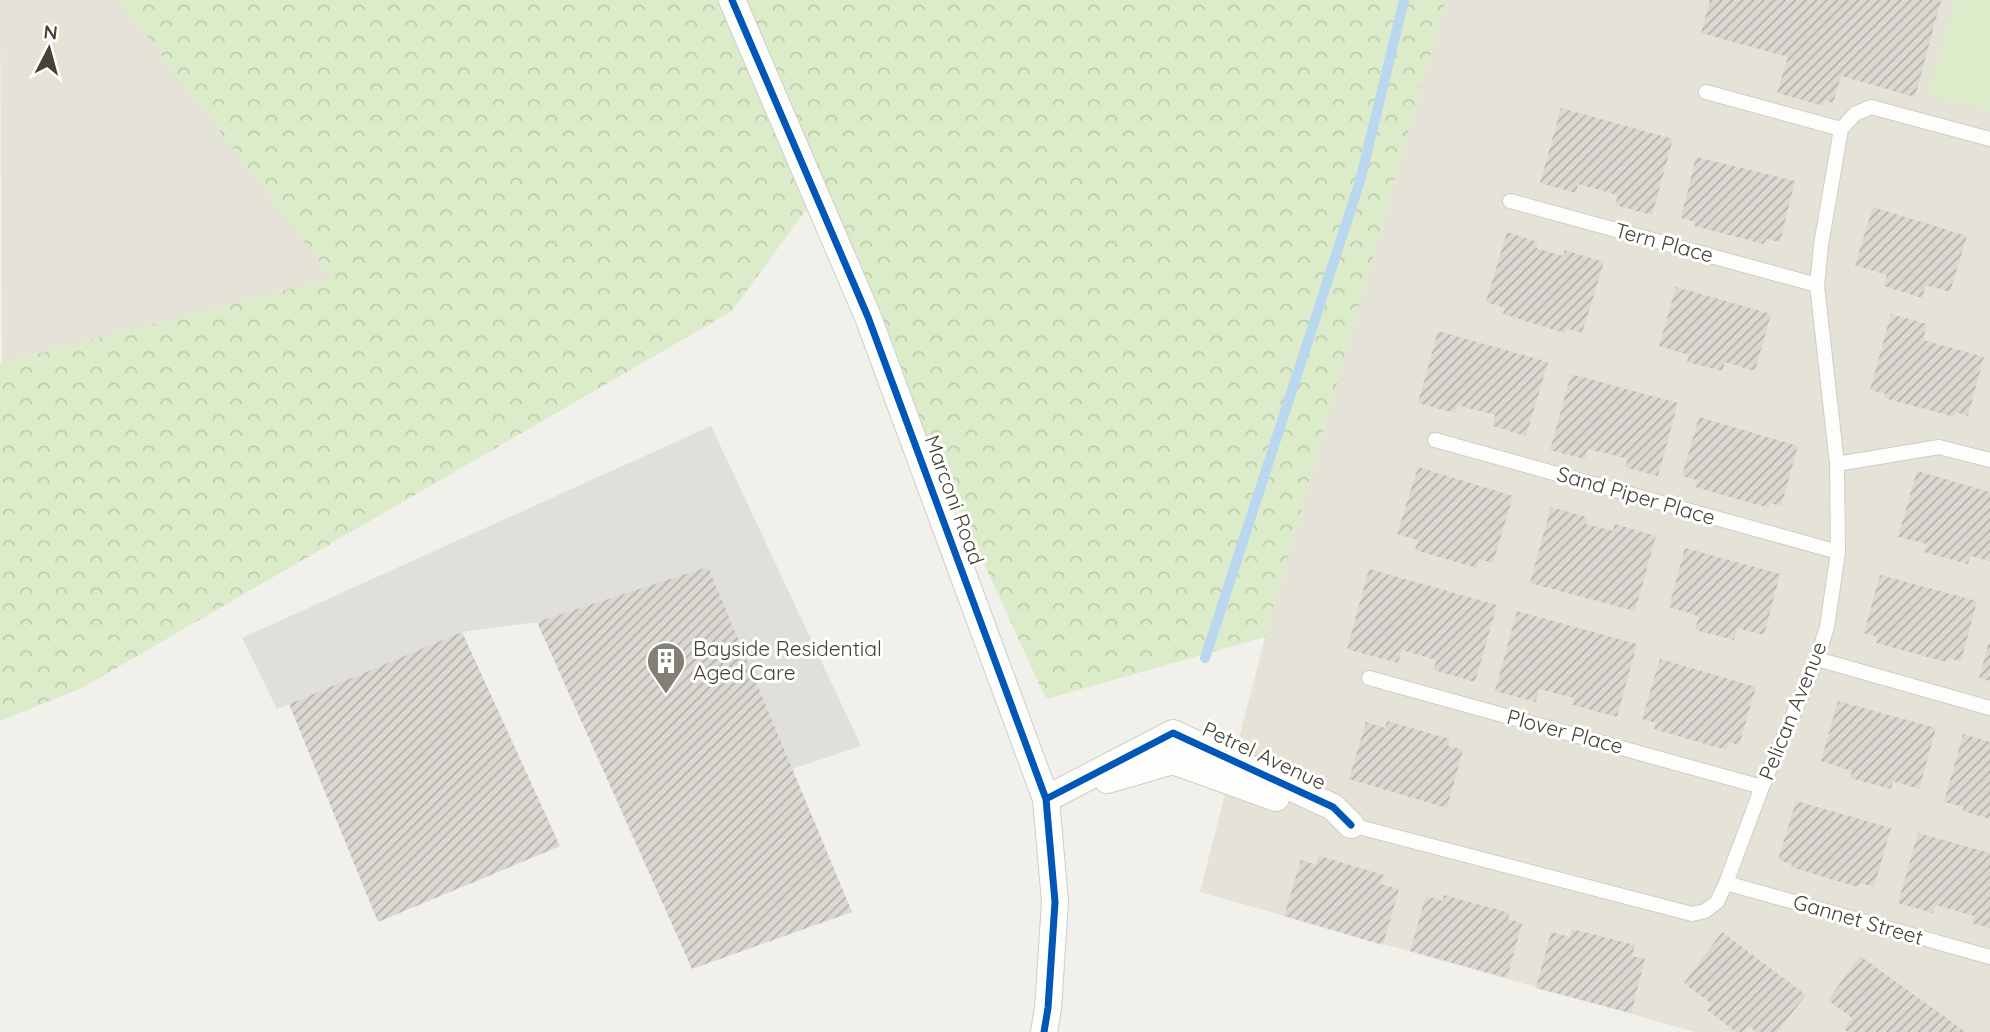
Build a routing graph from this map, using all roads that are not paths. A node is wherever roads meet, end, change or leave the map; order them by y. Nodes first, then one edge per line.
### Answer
1 (732, 0) edge
2 (1706, 92) dead end
3 (1841, 129) junction
4 (1990, 139) edge
5 (1510, 201) dead end
6 (1817, 285) junction
7 (1435, 440) dead end
8 (1990, 460) edge
9 (1837, 464) junction
10 (1838, 552) junction
11 (1817, 659) junction
12 (1368, 678) dead end
13 (1990, 708) edge
14 (1762, 787) junction
15 (1046, 799) junction
16 (1350, 825) joint
17 (1726, 883) junction
18 (1990, 957) edge
19 (1044, 1032) edge

1 - 15 street, Marconi Road
2 - 3 lane
3 - 4 lane
3 - 6 lane, Pelican Avenue
5 - 6 lane, Tern Place
6 - 9 lane, Pelican Avenue
7 - 10 lane, Sand Piper Place
8 - 9 lane
9 - 10 lane, Pelican Avenue
10 - 11 lane, Pelican Avenue
11 - 13 lane
11 - 14 lane, Pelican Avenue
12 - 14 lane, Plover Place
14 - 17 lane, Pelican Avenue
15 - 16 street, Petrel Avenue
15 - 19 street, Marconi Road
16 - 17 lane, Pelican Avenue
17 - 18 lane, Gannet Street

